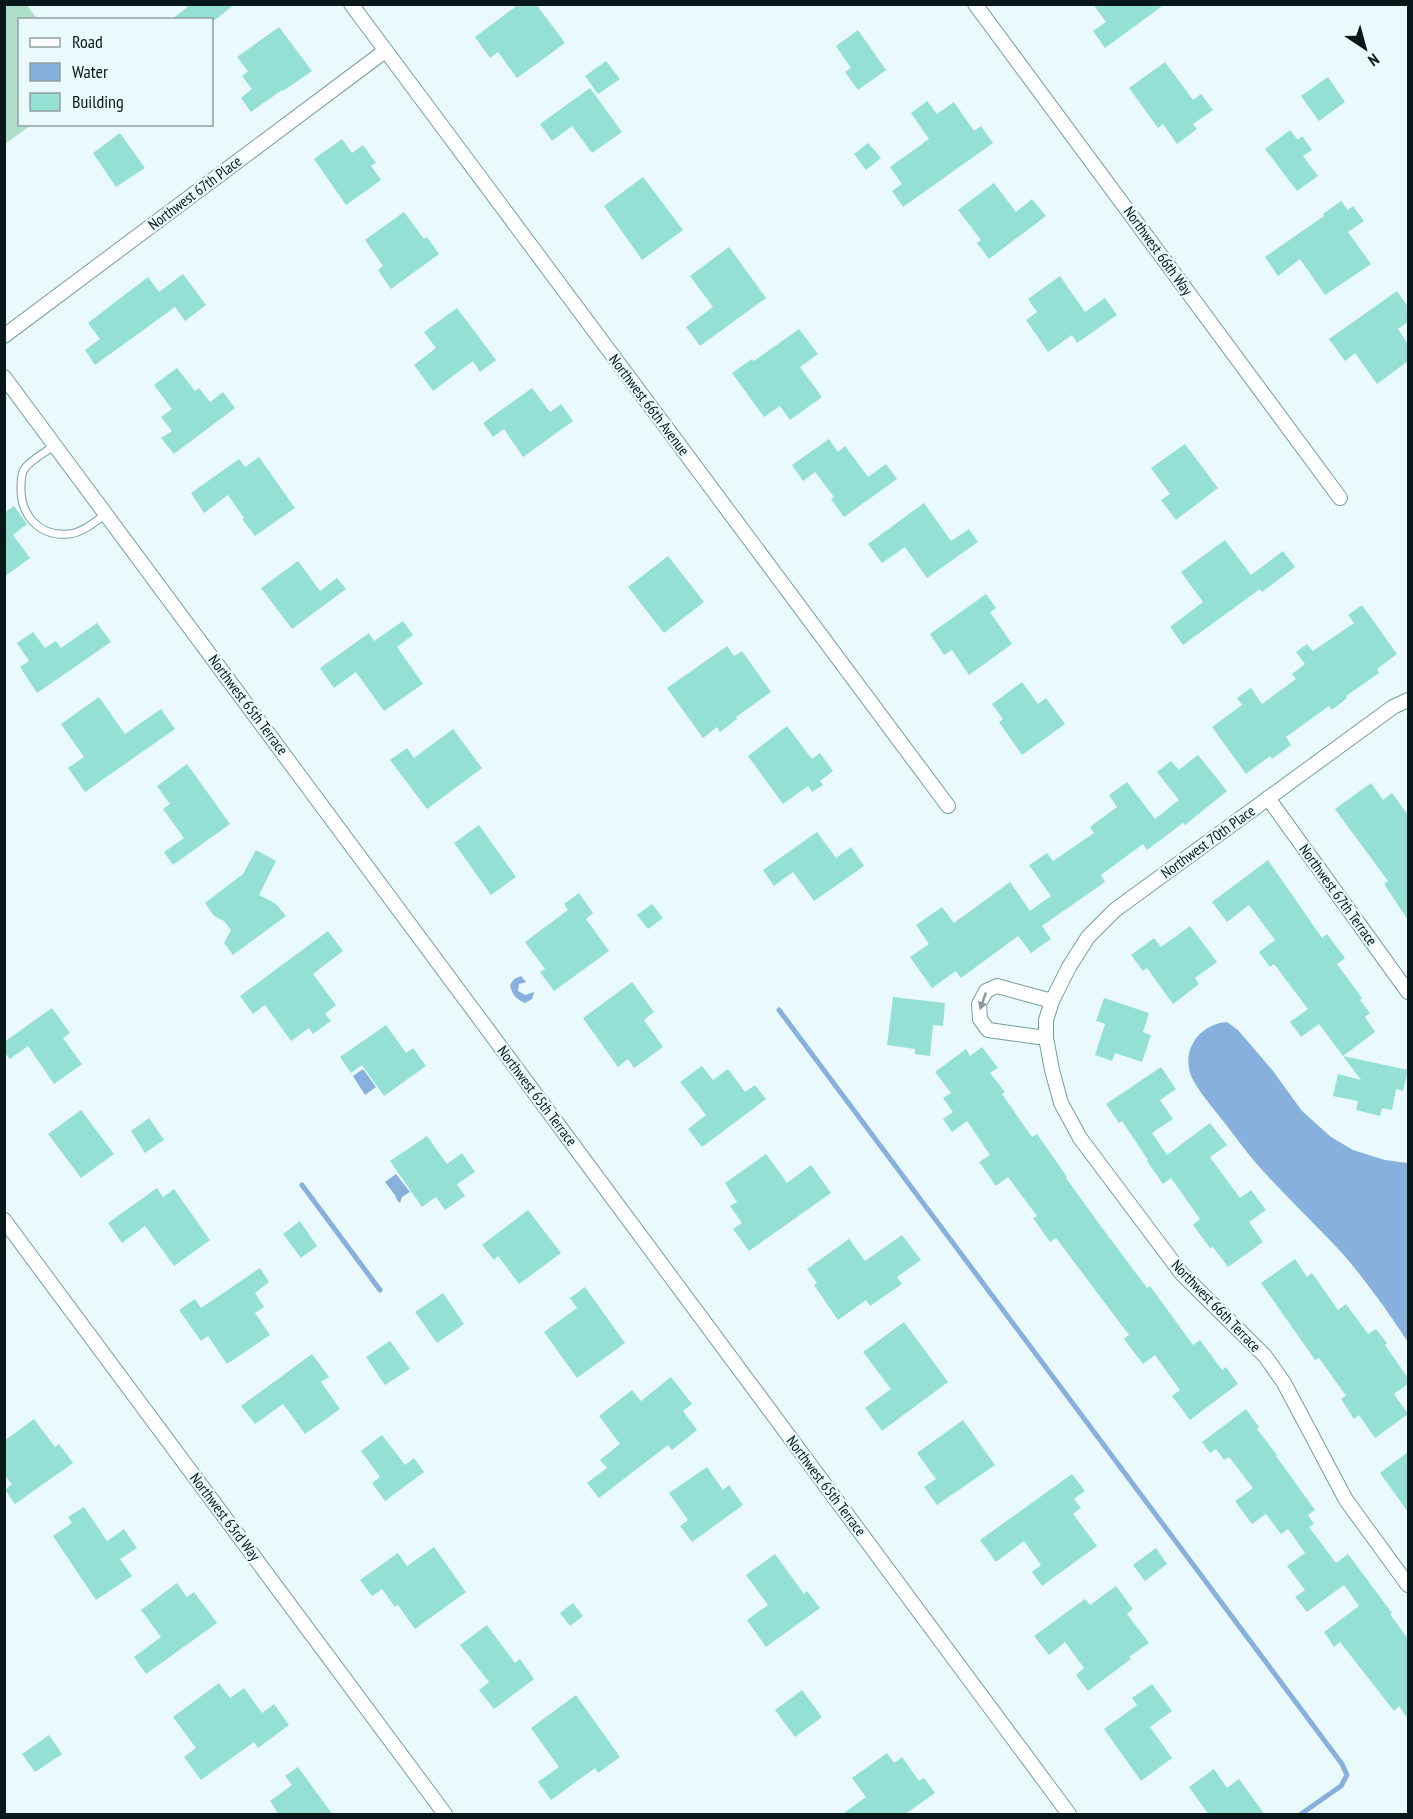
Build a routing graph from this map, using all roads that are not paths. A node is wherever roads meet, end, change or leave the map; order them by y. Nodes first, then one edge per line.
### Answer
1 (351, 4) edge
2 (975, 4) edge
3 (385, 51) junction
4 (4, 336) edge
5 (4, 377) edge
6 (55, 445) junction
7 (1340, 498) dead end
8 (106, 514) junction
9 (1408, 700) edge
10 (1268, 798) junction
11 (948, 806) dead end
12 (1408, 992) edge
13 (1052, 1001) junction
14 (1046, 1020) joint
15 (1046, 1038) junction
16 (4, 1220) edge
17 (1408, 1585) edge
18 (445, 1815) edge
19 (1069, 1815) edge

1 - 3 street, Northwest 66th Avenue
2 - 7 street, Northwest 66th Way
3 - 4 street, Northwest 67th Place
3 - 11 street, Northwest 66th Avenue
5 - 6 street, Northwest 65th Terrace
6 - 8 street, Northwest 65th Terrace
6 - 8 lane
8 - 19 street, Northwest 65th Terrace
9 - 10 street, Northwest 70th Place
10 - 12 street, Northwest 67th Terrace
10 - 13 street, Northwest 70th Place
13 - 14 street, Northwest 70th Place
13 -> 15 street
14 - 15 street, Northwest 66th Terrace
15 - 17 street, Northwest 66th Terrace
16 - 18 street, Northwest 63rd Way

